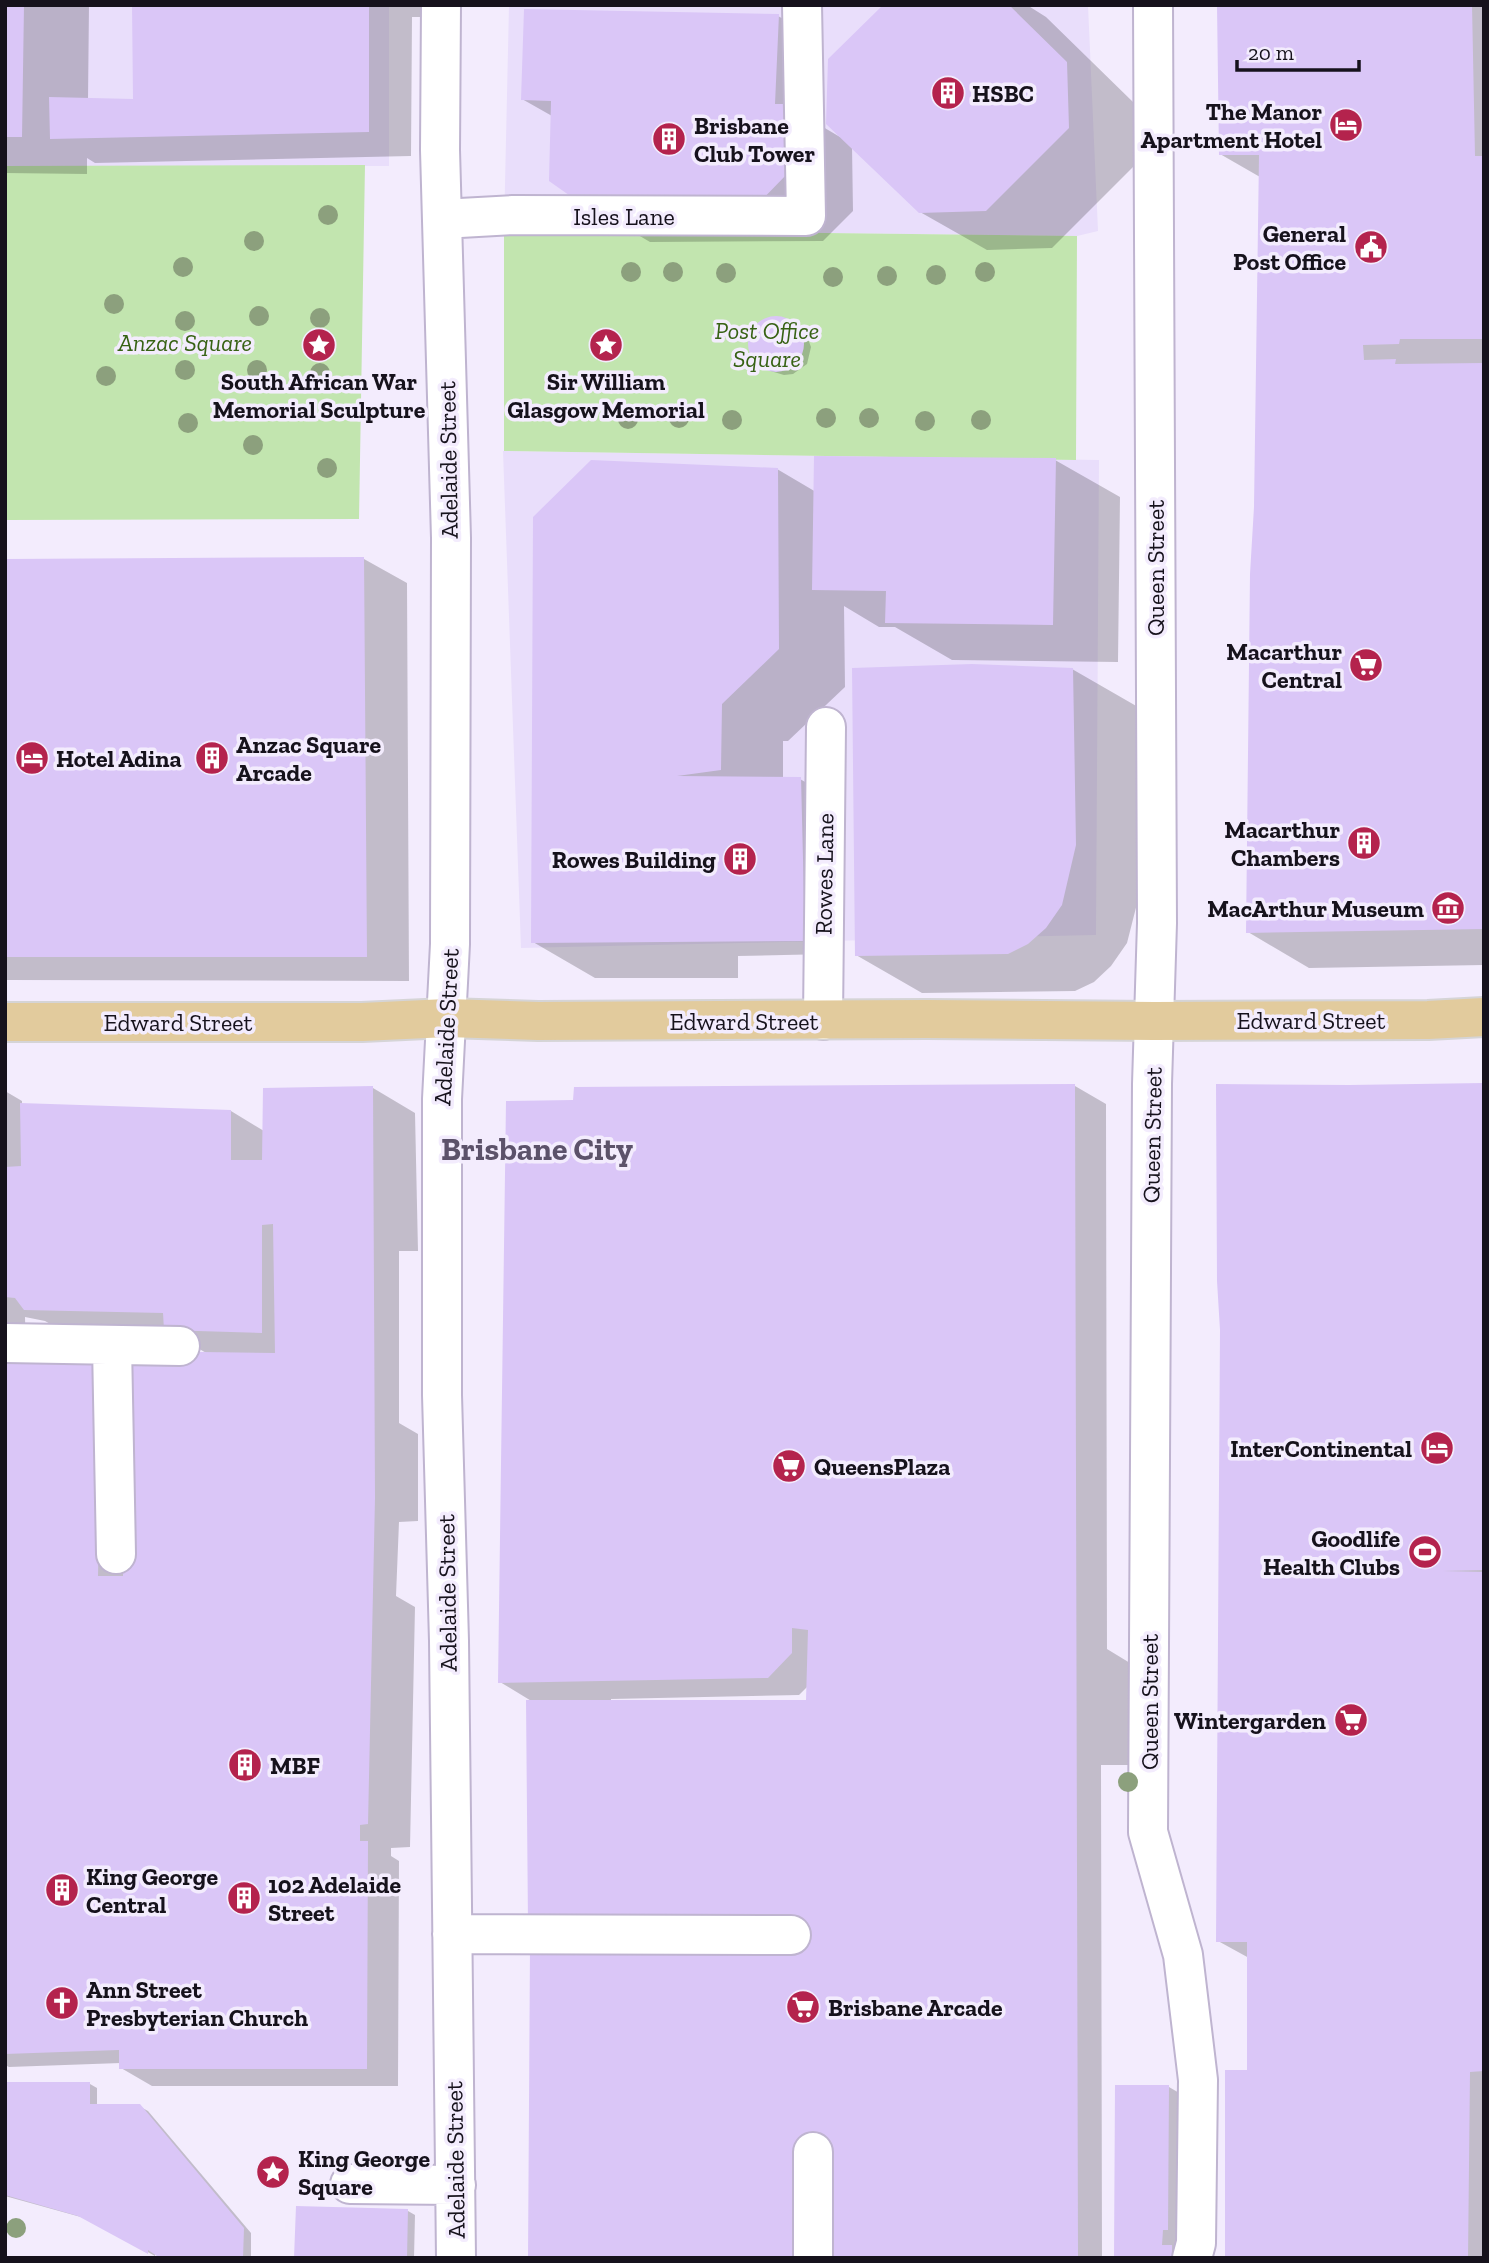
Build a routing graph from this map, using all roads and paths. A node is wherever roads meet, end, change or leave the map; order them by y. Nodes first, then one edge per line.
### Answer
1 (441, 5) edge
2 (802, 5) edge
3 (1153, 5) edge
4 (442, 219) junction
5 (826, 727) dead end
6 (1484, 1017) edge
7 (447, 1018) junction
8 (823, 1020) junction
9 (1154, 1021) junction
10 (5, 1022) edge
11 (5, 1343) edge
12 (112, 1345) junction
13 (180, 1346) dead end
14 (116, 1554) dead end
15 (452, 1934) junction
16 (791, 1935) dead end
17 (813, 2152) dead end
18 (350, 2184) dead end
19 (456, 2185) junction
20 (456, 2258) edge
21 (813, 2258) edge
22 (1192, 2258) edge

1 - 4 street, Adelaide Street
2 - 4 street, Isles Lane
3 - 9 street, Queen Street
4 - 7 street, Adelaide Street
5 - 8 street, Rowes Lane
6 - 9 main road, Edward Street
7 - 8 main road, Edward Street
7 - 10 main road, Edward Street
7 - 15 street, Adelaide Street
8 - 9 main road, Edward Street
9 - 22 street, Queen Street
11 - 12 street
12 - 13 street
12 - 14 street
15 - 16 street
15 - 19 street, Adelaide Street
17 - 21 street
18 - 19 street
19 - 20 street, Adelaide Street

